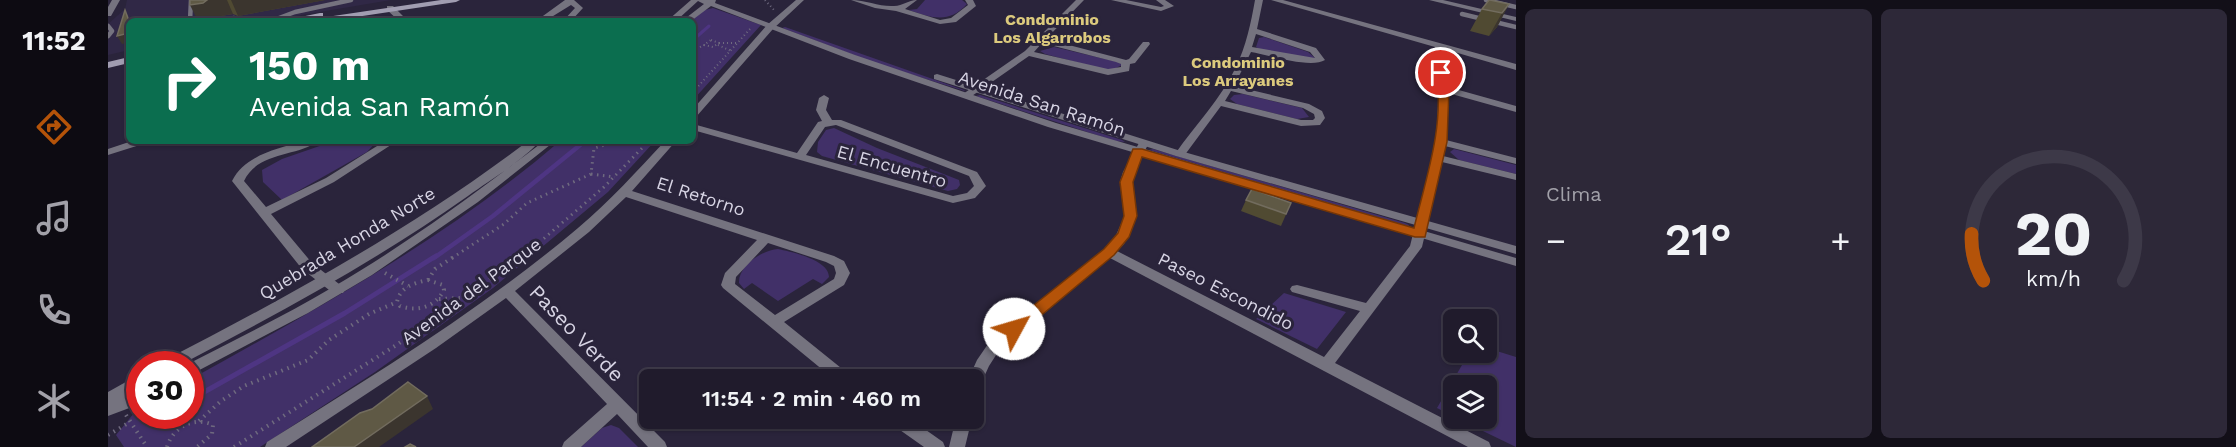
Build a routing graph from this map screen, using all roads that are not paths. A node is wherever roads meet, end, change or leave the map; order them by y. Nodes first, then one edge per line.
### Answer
1 (116, 0) edge
2 (191, 0) edge
3 (351, 0) edge
4 (456, 0) edge
5 (695, 0) edge
6 (722, 0) edge
7 (800, 0) edge
8 (855, 0) edge
9 (913, 0) edge
10 (969, 0) edge
11 (1080, 0) edge
12 (1115, 0) edge
13 (1160, 0) edge
14 (1259, 0) edge
15 (1275, 0) edge
16 (1433, 0) edge
17 (1462, 0) edge
18 (1486, 0) edge
19 (569, 1) edge
20 (708, 1) edge
21 (414, 2) edge
22 (1516, 7) edge
23 (390, 8) junction
24 (898, 9) junction
25 (1516, 13) edge
26 (108, 14) edge
27 (1462, 14) dead end
28 (190, 18) edge
29 (279, 18) edge
30 (305, 18) edge
31 (331, 18) edge
32 (401, 18) edge
33 (544, 18) edge
34 (570, 18) edge
35 (674, 18) edge
36 (689, 18) edge
37 (1516, 19) edge
38 (773, 24) junction
39 (108, 27) edge
40 (1516, 27) edge
41 (1255, 31) junction
42 (108, 36) edge
43 (1042, 41) junction
44 (1146, 44) dead end
45 (1439, 47) junction
46 (1250, 50) junction
47 (1028, 53) junction
48 (126, 56) edge
49 (108, 59) edge
50 (126, 61) edge
51 (1125, 63) junction
52 (108, 65) edge
53 (1516, 67) edge
54 (1231, 88) junction
55 (1444, 89) junction
56 (971, 93) junction
57 (824, 99) dead end
58 (1221, 103) junction
59 (1516, 109) edge
60 (696, 113) edge
61 (828, 122) junction
62 (696, 128) edge
63 (1441, 142) junction
64 (133, 144) edge
65 (304, 144) edge
66 (387, 144) edge
67 (531, 144) edge
68 (546, 144) edge
69 (668, 144) edge
70 (1141, 147) junction
71 (108, 152) edge
72 (1179, 154) junction
73 (800, 156) junction
74 (1438, 158) junction
75 (1516, 161) edge
76 (1516, 177) edge
77 (623, 192) junction
78 (265, 212) junction
79 (1421, 229) junction
80 (766, 238) junction
81 (1516, 250) edge
82 (1109, 252) junction
83 (1516, 262) edge
84 (327, 281) junction
85 (1297, 289) dead end
86 (338, 290) junction
87 (506, 290) junction
88 (1369, 309) junction
89 (774, 322) junction
90 (195, 351) edge
91 (204, 362) edge
92 (1326, 365) junction
93 (832, 369) edge
94 (980, 369) edge
95 (126, 389) edge
96 (108, 400) edge
97 (126, 405) edge
98 (617, 405) junction
99 (108, 410) edge
100 (912, 429) edge
101 (961, 429) edge
102 (273, 447) edge
103 (570, 447) edge
104 (658, 447) edge
105 (937, 447) edge
106 (957, 447) edge
107 (1484, 447) edge

1 - 26 street
2 - 28 lane
3 - 29 lane
4 - 21 main road
5 - 35 street
6 - 38 street, Avenida San Ramón
7 - 38 street
8 - 24 street
9 - 24 street
10 - 24 street
11 - 43 street
12 - 13 street
14 - 41 street
15 - 45 street
16 - 37 street
17 - 25 street
18 - 22 lane
19 - 33 street
19 - 34 street
20 - 36 street
20 - 38 street, Avenida San Ramón
21 - 23 main road
21 - 30 main road
23 - 31 main road
23 - 32 street
27 - 40 lane
38 - 56 street, Avenida San Ramón
38 - 60 street
39 - 42 lane
41 - 46 street
41 - 46 street
43 - 47 street
43 - 51 street
44 - 51 street
45 - 53 street
45 - 55 street
46 - 54 street
47 - 51 street
47 - 56 street
48 - 49 main road
50 - 52 main road
54 - 58 street
54 - 58 street
55 - 59 street
55 - 63 street
56 - 70 street, Avenida San Ramón
57 - 61 street, El Encuentro
58 - 72 street
61 - 73 street, El Encuentro
61 - 73 street, El Encuentro
62 - 73 street, El Encuentro
63 - 74 street
63 - 75 street
64 - 71 street
65 - 78 street
66 - 78 street
67 - 84 street, Quebrada Honda Norte
68 - 86 street, Quebrada Honda Norte
69 - 77 street, Avenida del Parque
70 - 72 street, Avenida San Ramón
70 - 79 street, Avenida San Ramón
70 - 82 street
72 - 79 street, Avenida San Ramón
74 - 76 street
74 - 79 street
77 - 80 street, El Retorno
77 - 87 street, Avenida del Parque
78 - 84 street
79 - 81 street, Avenida San Ramón
79 - 83 street, Avenida San Ramón
79 - 88 street
80 - 89 street
80 - 89 street, El Retorno
82 - 92 street, Paseo Escondido
82 - 94 street
84 - 86 street
84 - 90 street, Quebrada Honda Norte
85 - 88 street
86 - 91 street, Quebrada Honda Norte
87 - 98 street, Paseo Verde
87 - 102 street, Avenida del Parque
88 - 92 street
89 - 93 street
92 - 107 street, Paseo Escondido
95 - 96 street
97 - 99 street
98 - 103 street, Paseo Verde
98 - 104 street, Paseo Verde
100 - 105 street
101 - 106 street

